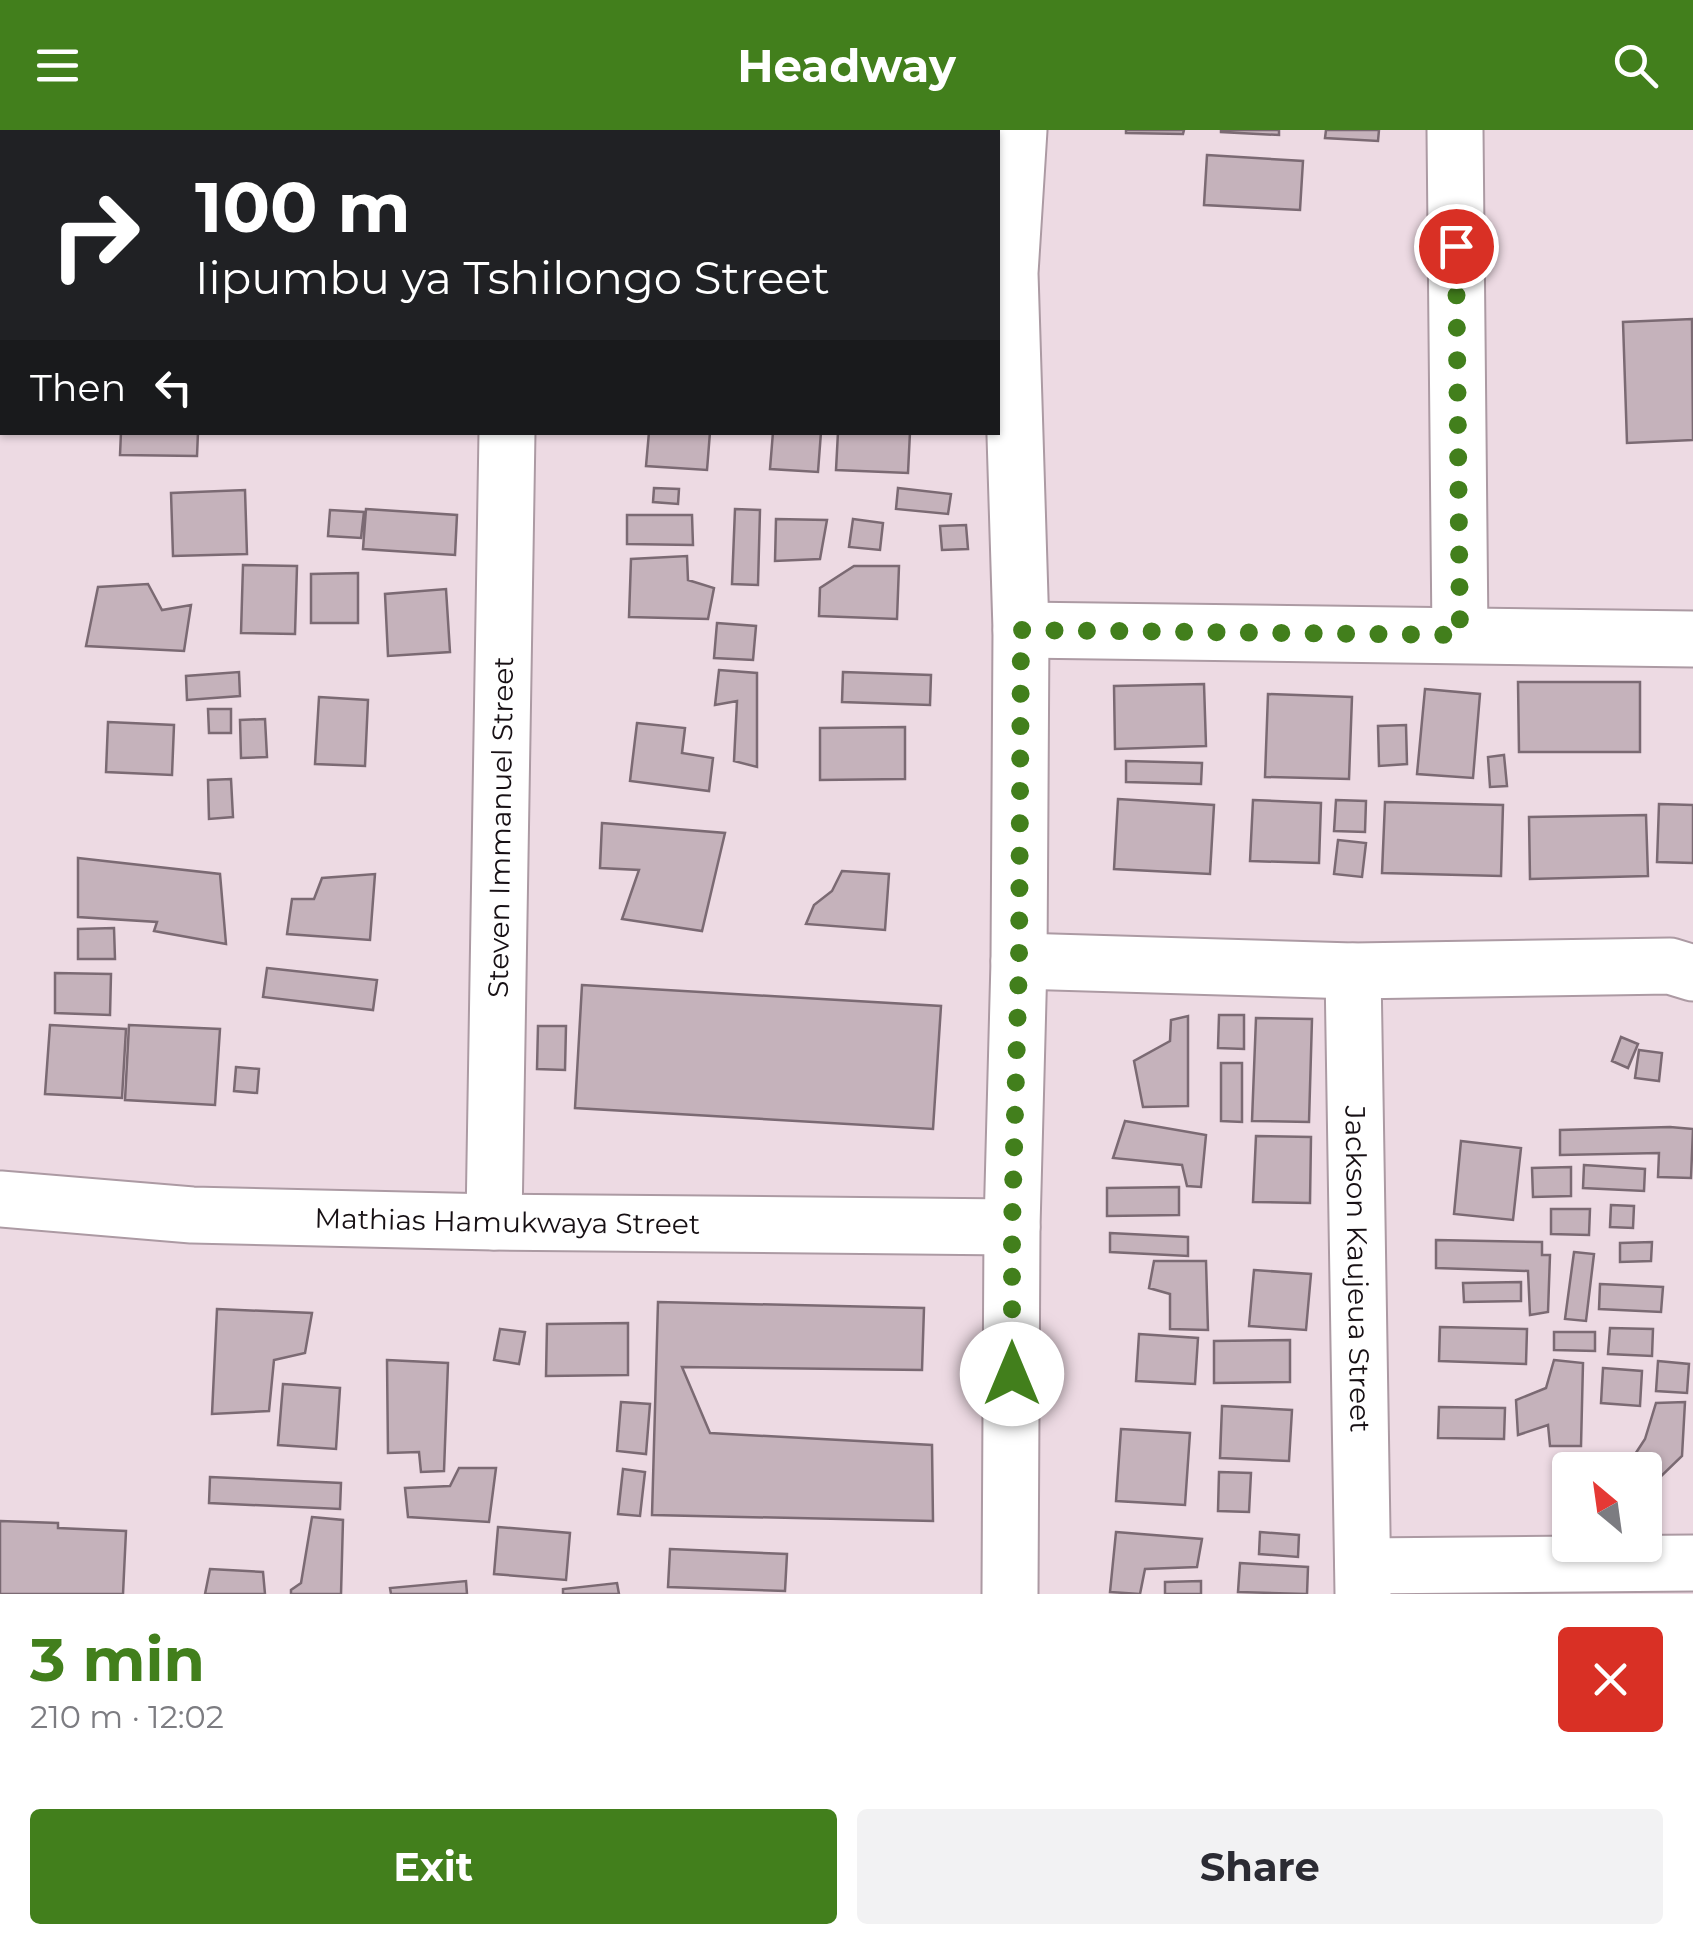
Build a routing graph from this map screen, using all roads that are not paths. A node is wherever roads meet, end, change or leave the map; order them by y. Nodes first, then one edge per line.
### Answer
1 (1019, 130) edge
2 (1456, 130) edge
3 (506, 435) edge
4 (1021, 630) junction
5 (1460, 635) junction
6 (1693, 639) edge
7 (1019, 961) junction
8 (1353, 971) junction
9 (1693, 973) edge
10 (0, 1199) edge
11 (494, 1222) junction
12 (1012, 1227) junction
13 (1693, 1563) edge
14 (1363, 1580) edge
15 (1010, 1594) edge

1 - 4 street
2 - 5 street
3 - 11 street, Steven Immanuel Street
4 - 5 street
4 - 7 street
5 - 6 street
7 - 8 street
7 - 12 street
8 - 9 street
8 - 14 street, Jackson Kaujeua Street
10 - 11 street, Mathias Hamukwaya Street
11 - 12 street, Mathias Hamukwaya Street
12 - 15 street
13 - 14 street, Jackson Kaujeua Street

